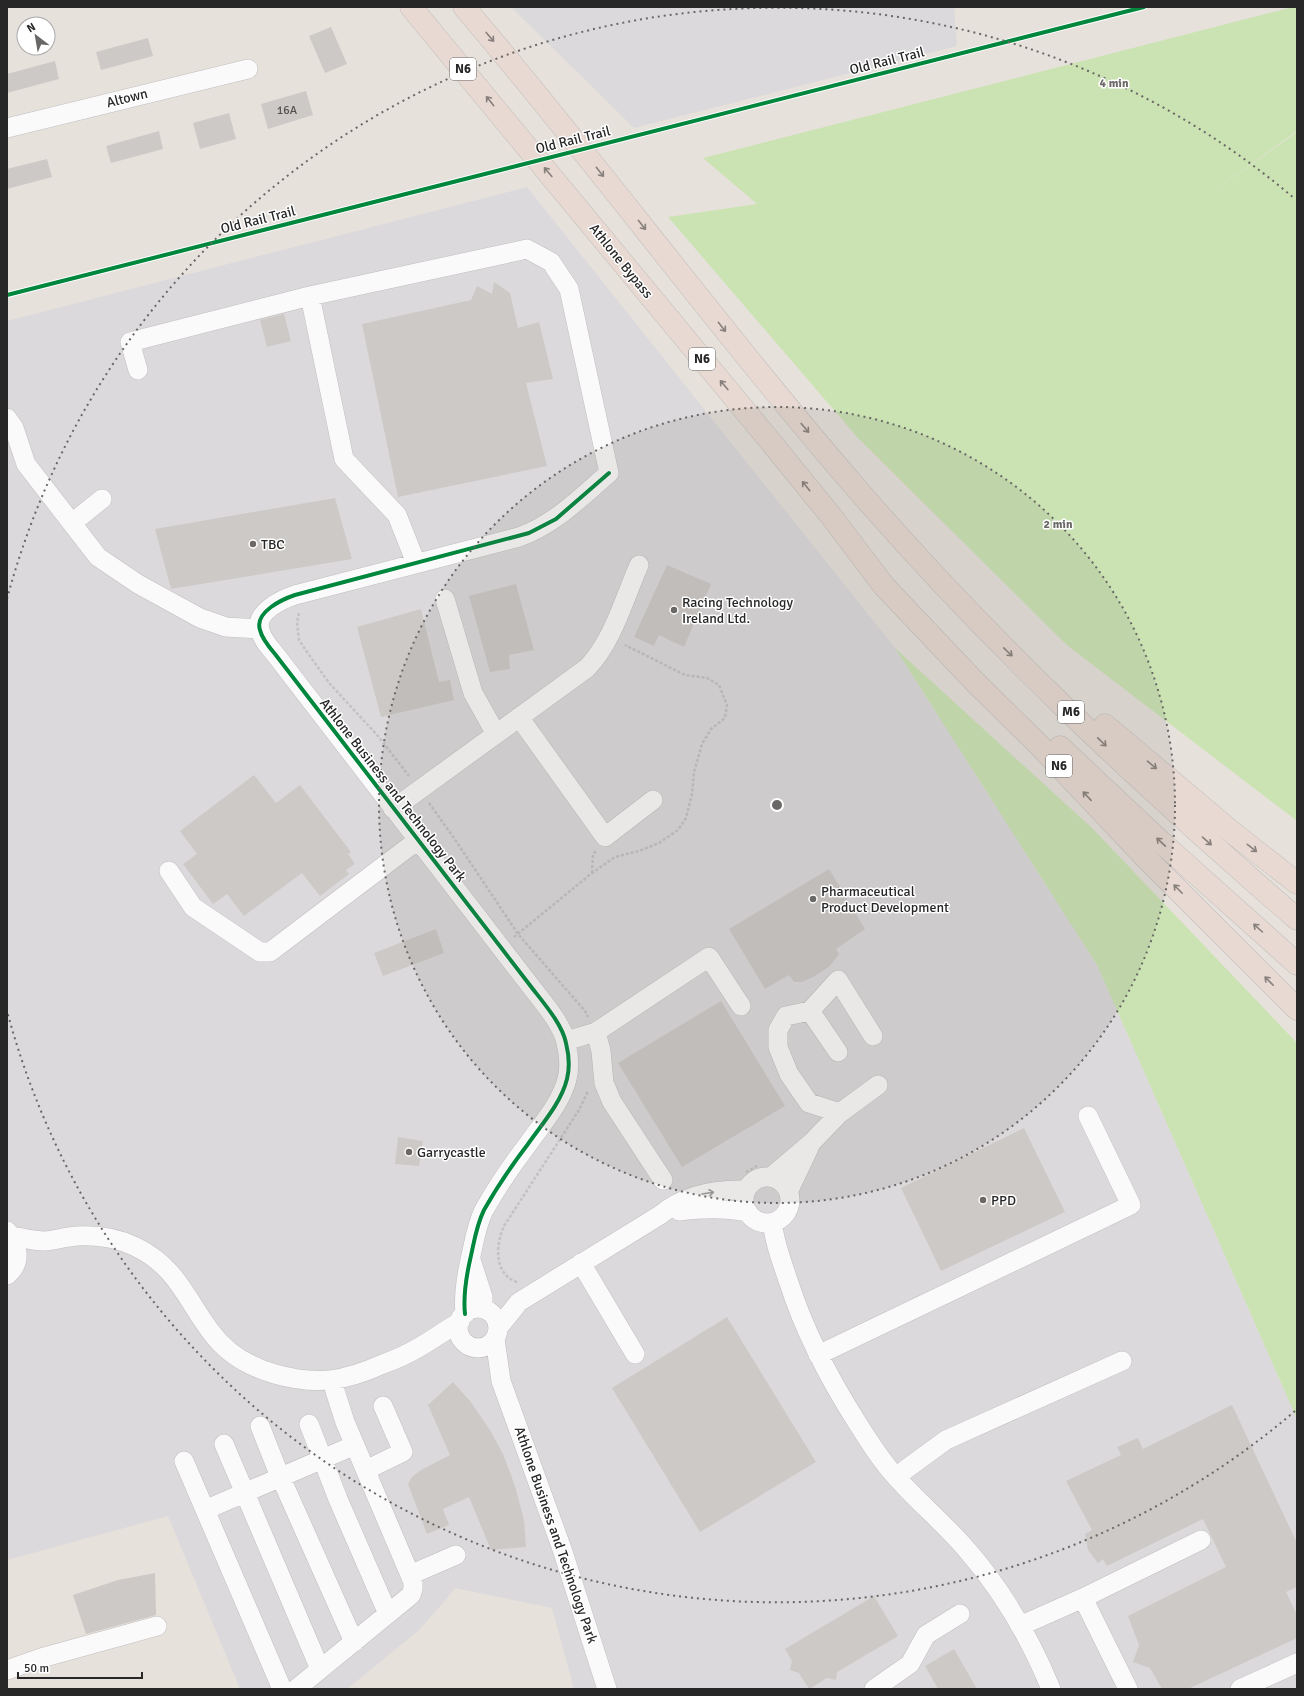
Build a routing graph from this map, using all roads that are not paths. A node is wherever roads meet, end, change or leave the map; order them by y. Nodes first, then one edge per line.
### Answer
1 (411, 7) edge
2 (464, 7) edge
3 (248, 69) dead end
4 (7, 128) edge
5 (310, 296) junction
6 (138, 370) dead end
7 (7, 418) edge
8 (858, 490) junction
9 (102, 499) dead end
10 (831, 516) junction
11 (72, 523) junction
12 (416, 563) junction
13 (639, 565) dead end
14 (445, 599) dead end
15 (259, 629) junction
16 (519, 717) junction
17 (496, 734) junction
18 (653, 800) dead end
19 (393, 809) junction
20 (418, 840) junction
21 (169, 871) dead end
22 (1297, 883) edge
23 (1297, 919) edge
24 (1297, 964) edge
25 (740, 1006) dead end
26 (1297, 1009) edge
27 (810, 1011) junction
28 (596, 1032) junction
29 (873, 1036) dead end
30 (566, 1041) junction
31 (838, 1052) dead end
32 (878, 1085) dead end
33 (840, 1113) junction
34 (1088, 1116) dead end
35 (811, 1143) junction
36 (766, 1170) junction
37 (663, 1180) dead end
38 (743, 1182) junction
39 (789, 1190) junction
40 (748, 1212) junction
41 (660, 1215) junction
42 (773, 1222) junction
43 (10, 1234) edge
44 (45, 1241) junction
45 (470, 1259) junction
46 (581, 1263) junction
47 (11, 1268) edge
48 (519, 1302) junction
49 (485, 1310) junction
50 (462, 1318) junction
51 (497, 1333) junction
52 (470, 1345) junction
53 (416, 1349) junction
54 (635, 1354) dead end
55 (818, 1356) junction
56 (1122, 1361) dead end
57 (333, 1381) junction
58 (501, 1381) junction
59 (383, 1406) dead end
60 (309, 1424) dead end
61 (260, 1426) dead end
62 (224, 1444) dead end
63 (355, 1445) junction
64 (322, 1459) junction
65 (184, 1461) dead end
66 (366, 1470) junction
67 (281, 1478) junction
68 (897, 1478) junction
69 (244, 1494) junction
70 (205, 1510) junction
71 (1201, 1540) dead end
72 (456, 1555) dead end
73 (410, 1575) junction
74 (1083, 1598) junction
75 (388, 1614) junction
76 (960, 1614) dead end
77 (157, 1626) dead end
78 (1020, 1626) junction
79 (354, 1642) junction
80 (1297, 1663) edge
81 (320, 1669) junction
82 (7, 1670) edge
83 (282, 1689) edge
84 (296, 1689) edge
85 (607, 1689) edge
86 (874, 1689) edge
87 (1051, 1689) edge
88 (1128, 1689) edge
89 (1240, 1689) edge

10 -> 1 highway, Athlone Bypass / N6
2 -> 8 highway, N6
3 - 4 street, Altown
5 - 6 street
5 - 12 street
5 - 12 street
7 - 11 street
8 -> 22 highway, N6
8 -> 23 highway, M6
9 - 11 street
24 -> 10 highway, M6
26 -> 10 highway, N6
11 - 15 street
12 - 15 street
13 - 16 street, Athlone Business and Technology Park
14 - 17 street
15 - 19 street, Athlone Business and Technology Park
16 - 17 street, Athlone Business and Technology Park
16 - 18 street
17 - 19 street, Athlone Business and Technology Park
19 - 20 street, Athlone Business and Technology Park
20 - 21 street
20 - 30 street, Athlone Business and Technology Park
25 - 28 street
27 - 29 street
27 - 31 street
27 - 33 street
28 - 30 street
28 - 37 street
30 - 45 street, Athlone Business and Technology Park
32 - 33 street
33 - 35 street
34 - 55 street
35 - 36 street
35 - 39 street
36 - 38 street
36 - 39 street
38 - 40 street
41 -> 38 street
39 - 42 street
40 - 41 street
40 - 42 street
41 - 46 street
42 - 55 street
43 - 44 street
43 - 47 street
44 - 47 street
44 - 57 street
45 - 49 street, Athlone Business and Technology Park
45 - 50 street, Athlone Business and Technology Park
46 - 48 street
46 - 54 street
48 - 49 street
48 - 51 street
49 - 50 street
49 - 51 street, Athlone Business and Technology Park
50 - 52 street, Athlone Business and Technology Park
50 - 53 street
51 - 52 street
51 - 58 street, Athlone Business and Technology Park
52 - 53 street
52 - 58 street, Athlone Business and Technology Park
53 - 57 street
55 - 68 street
56 - 68 street
57 - 63 street
58 - 85 street, Athlone Business and Technology Park
59 - 66 street
60 - 64 street
61 - 67 street
62 - 69 street
63 - 64 street
63 - 66 street
64 - 67 street
64 - 75 street
65 - 70 street
66 - 73 street
67 - 69 street
67 - 79 street
68 - 78 street
69 - 70 street
69 - 81 street
70 - 83 street
71 - 74 street
72 - 73 street
73 - 75 street
74 - 78 street
74 - 88 street
75 - 79 street
76 - 86 street
77 - 82 street
78 - 87 street
79 - 81 street
80 - 89 street
81 - 84 street

